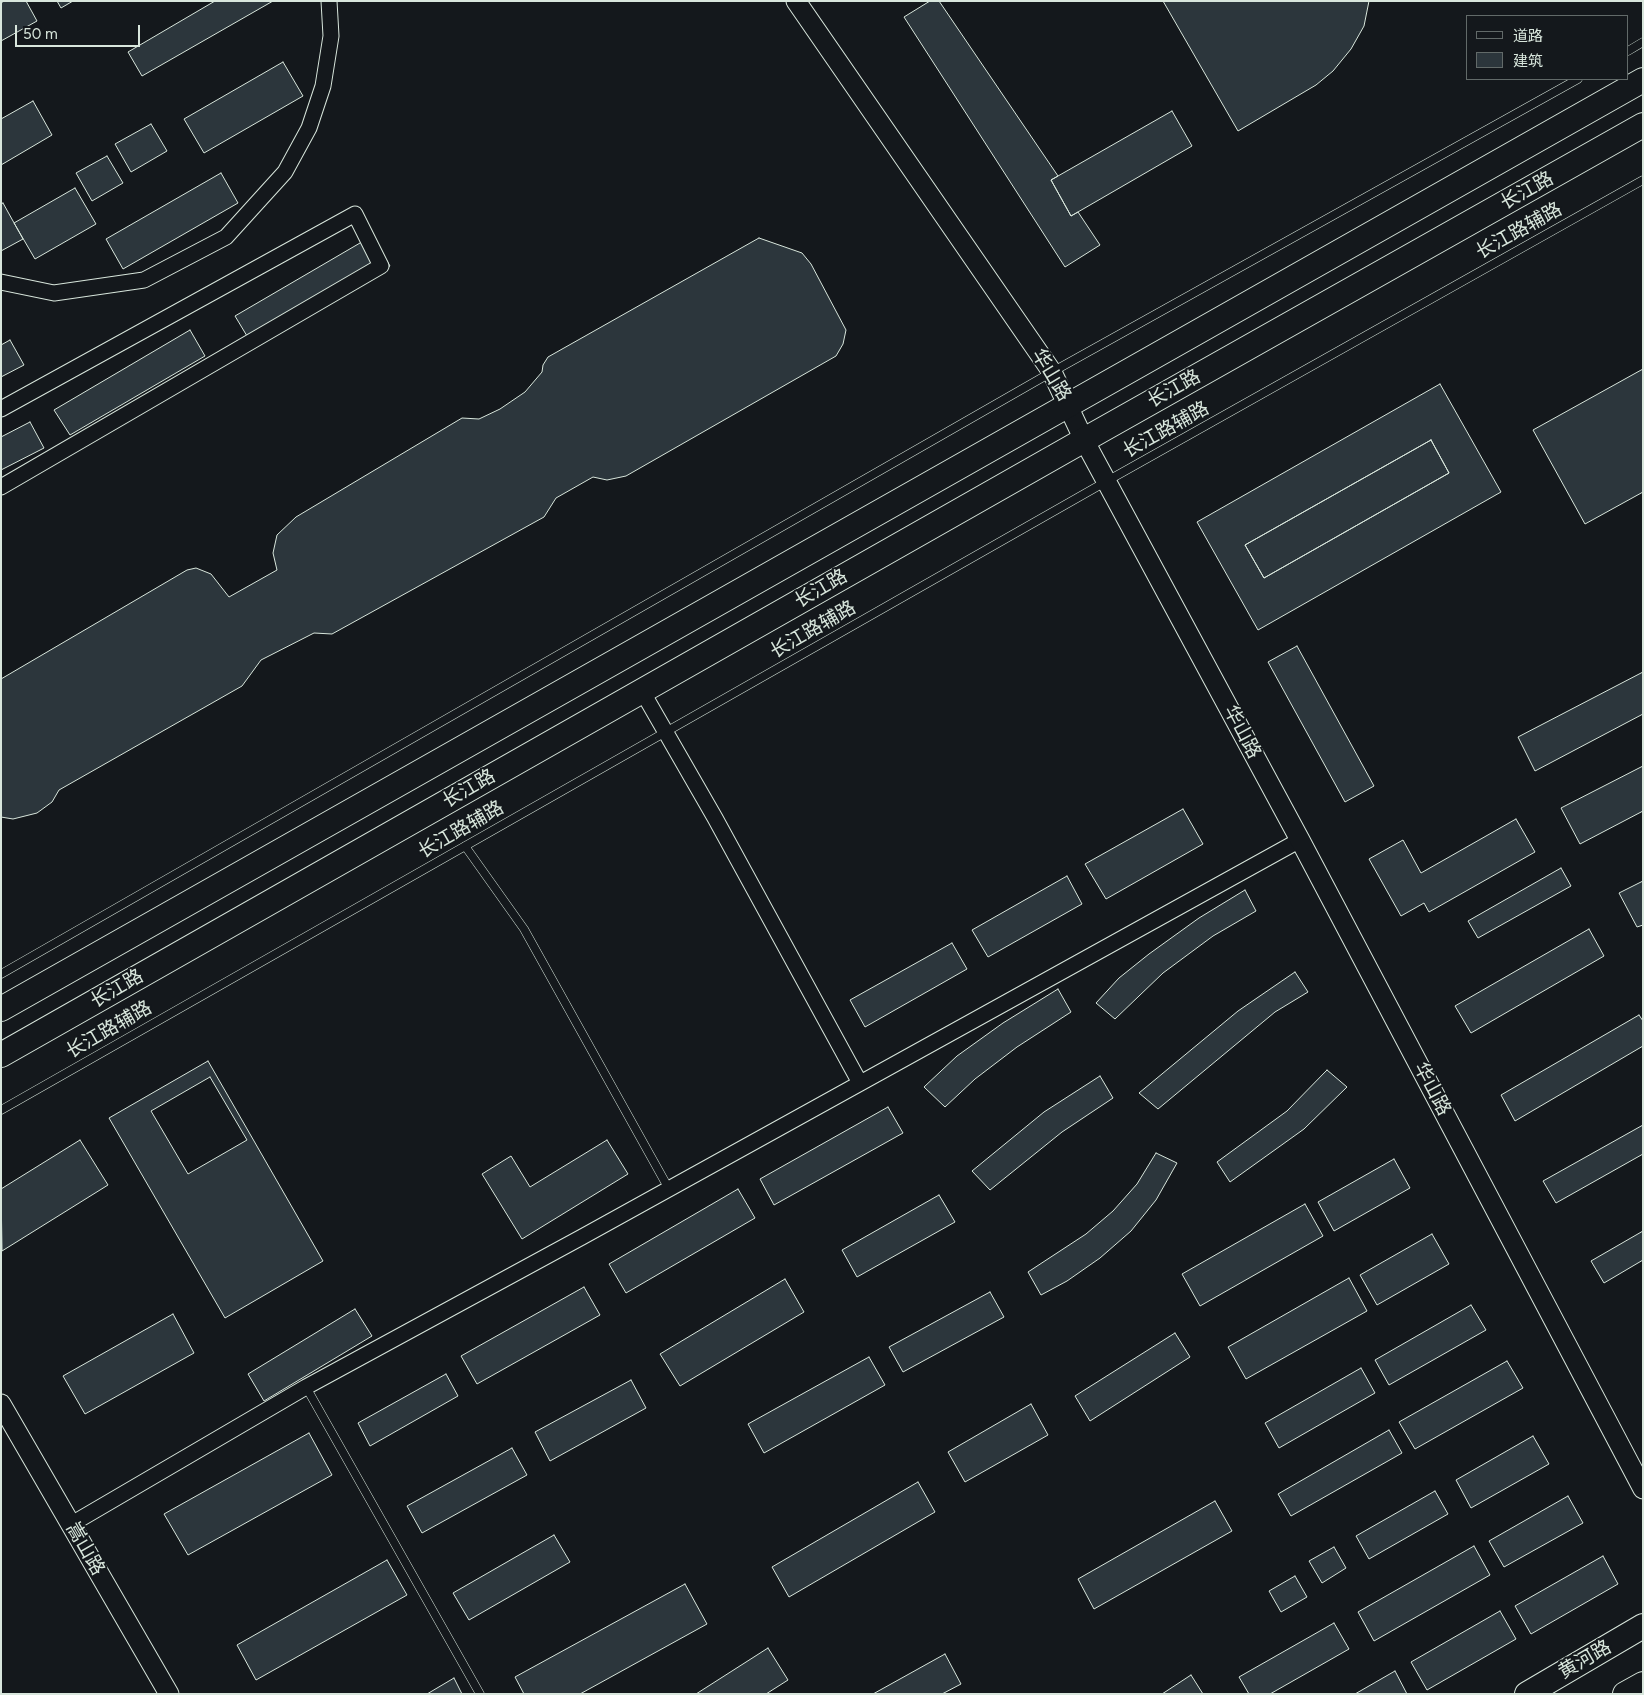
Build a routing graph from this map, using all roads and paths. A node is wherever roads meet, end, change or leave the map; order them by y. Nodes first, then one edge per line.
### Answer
1 (329, 1) edge
2 (796, 1) edge
3 (1643, 42) edge
4 (1629, 50) edge
5 (1576, 80) edge
6 (1643, 80) edge
7 (1643, 125) edge
8 (1643, 180) edge
9 (1, 282) edge
10 (1052, 372) junction
11 (1068, 403) junction
12 (1, 409) edge
13 (1084, 440) junction
14 (1107, 481) junction
15 (1, 487) edge
16 (642, 691) junction
17 (666, 732) junction
18 (1300, 840) junction
19 (465, 846) junction
20 (1, 974) edge
21 (1, 1008) edge
22 (1, 1055) edge
23 (860, 1083) junction
24 (1, 1110) edge
25 (669, 1189) junction
26 (306, 1387) junction
27 (1, 1404) edge
28 (1643, 1489) edge
29 (70, 1525) junction
30 (1643, 1626) edge
31 (1643, 1684) edge
32 (168, 1694) edge
33 (480, 1694) edge
34 (1527, 1694) edge
35 (1625, 1694) edge

1 - 9 street
2 - 10 street, 华山路
3 - 4 lane
5 - 10 lane
6 - 11 main road, 长江路
7 - 13 main road, 长江路
8 - 14 lane, 长江路辅路
10 - 11 street, 华山路
10 - 20 lane
11 - 13 street, 华山路
11 - 21 main road, 长江路
12 - 15 street
13 - 14 street, 华山路
13 - 16 main road, 长江路
14 - 17 lane, 长江路辅路
14 - 18 street, 华山路
16 - 17 street
16 - 22 main road, 长江路
17 - 19 lane, 长江路辅路
17 - 23 street
18 - 23 street
18 - 28 street, 华山路
19 - 24 lane, 长江路辅路
19 - 25 lane
23 - 25 street
25 - 26 street
26 - 29 street
26 - 33 lane
27 - 29 street, 嵩山路
29 - 32 street, 嵩山路
30 - 34 main road, 黄河路
31 - 35 main road

